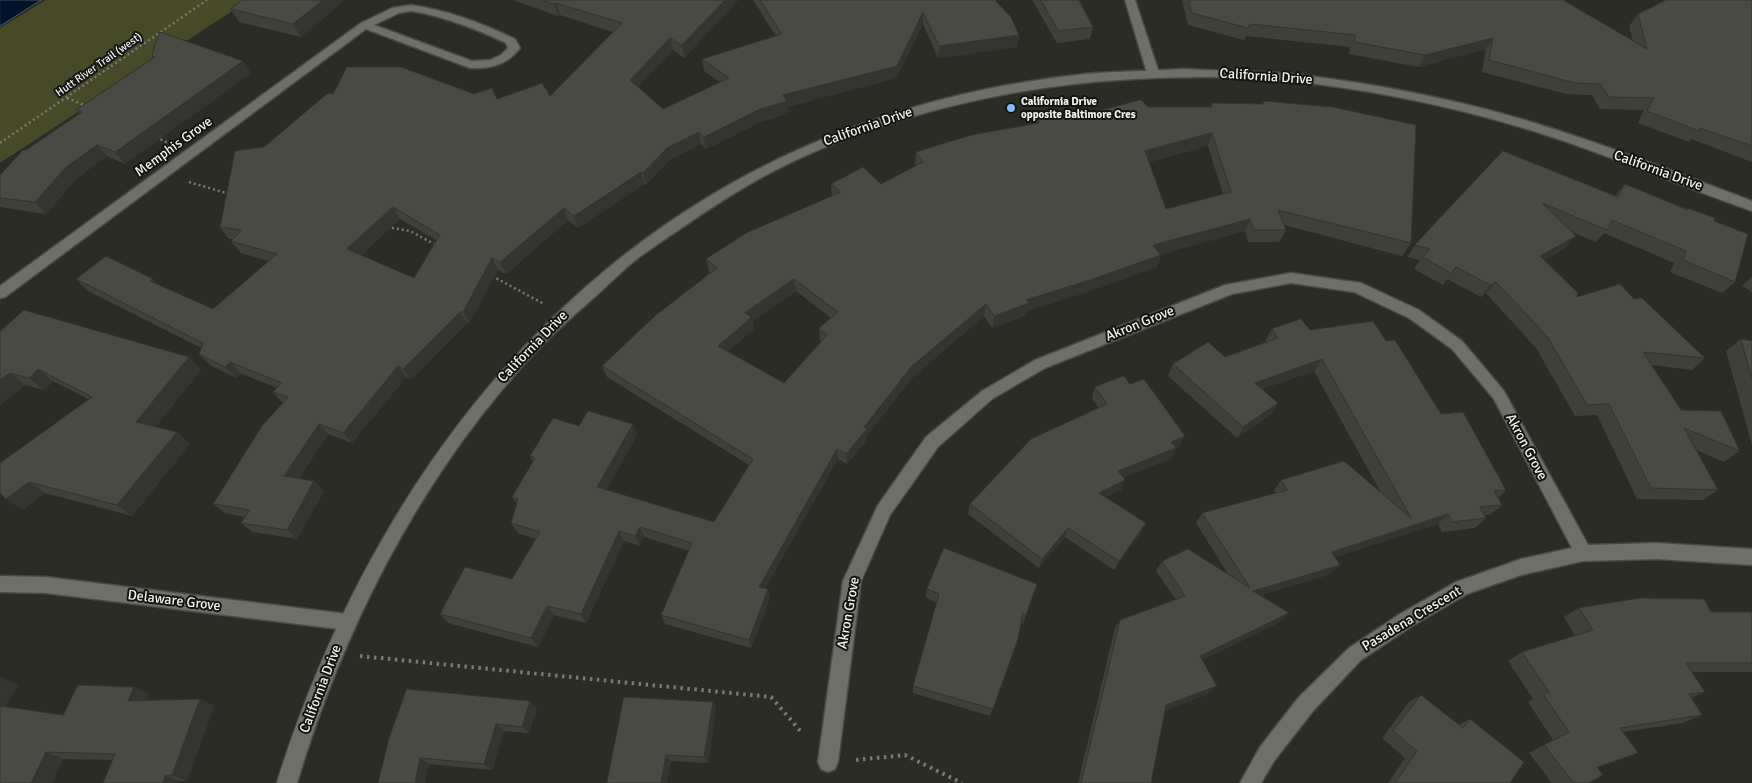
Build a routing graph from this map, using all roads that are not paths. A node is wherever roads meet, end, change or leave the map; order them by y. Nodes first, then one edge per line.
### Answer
1 (1130, 0) edge
2 (365, 25) junction
3 (1153, 73) junction
4 (1752, 206) edge
5 (0, 293) edge
6 (1583, 553) junction
7 (1752, 556) edge
8 (0, 584) edge
9 (348, 622) junction
10 (828, 762) road end
11 (287, 783) edge
12 (1250, 783) edge

1 - 3 street
2 - 2 street, Memphis Grove
2 - 5 street, Memphis Grove
3 - 4 street, California Drive
3 - 9 street, California Drive
6 - 7 street, Pasadena Crescent
6 - 10 street, Akron Grove
6 - 12 street, Pasadena Crescent
8 - 9 street, Delaware Grove
9 - 11 street, California Drive

